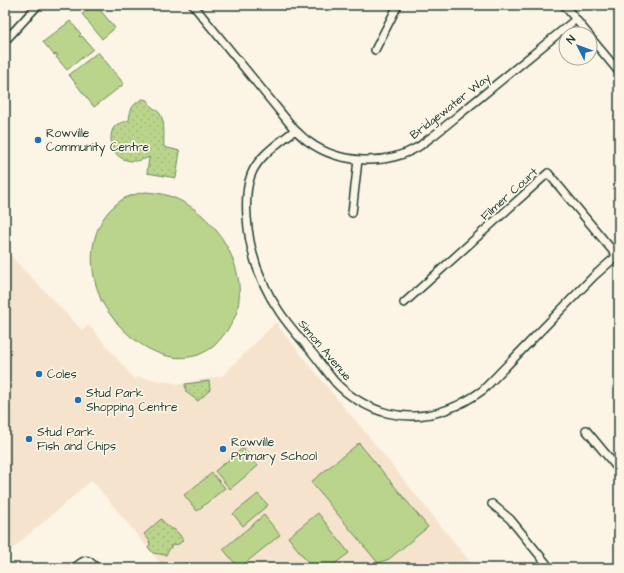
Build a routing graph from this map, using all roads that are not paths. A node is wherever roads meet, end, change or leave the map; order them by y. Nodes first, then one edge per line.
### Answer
1 (38, 5) edge
2 (193, 5) edge
3 (398, 5) edge
4 (564, 5) edge
5 (576, 19) junction
6 (582, 26) edge
7 (5, 41) edge
8 (598, 47) edge
9 (375, 50) dead end
10 (619, 72) edge
11 (295, 130) junction
12 (358, 160) junction
13 (352, 213) dead end
14 (618, 255) edge
15 (404, 303) dead end
16 (586, 430) dead end
17 (619, 470) edge
18 (492, 504) dead end
19 (74, 568) edge
20 (96, 568) edge
21 (550, 568) edge

1 - 7 street
2 - 11 street, Bridgewater Way
3 - 9 street
4 - 5 street
5 - 6 street
5 - 12 street, Bridgewater Way
8 - 10 street
11 - 12 street, Bridgewater Way
11 - 14 street, Simon Avenue
12 - 13 street
14 - 15 street, Filmer Court
16 - 17 street
18 - 21 street
19 - 20 street

